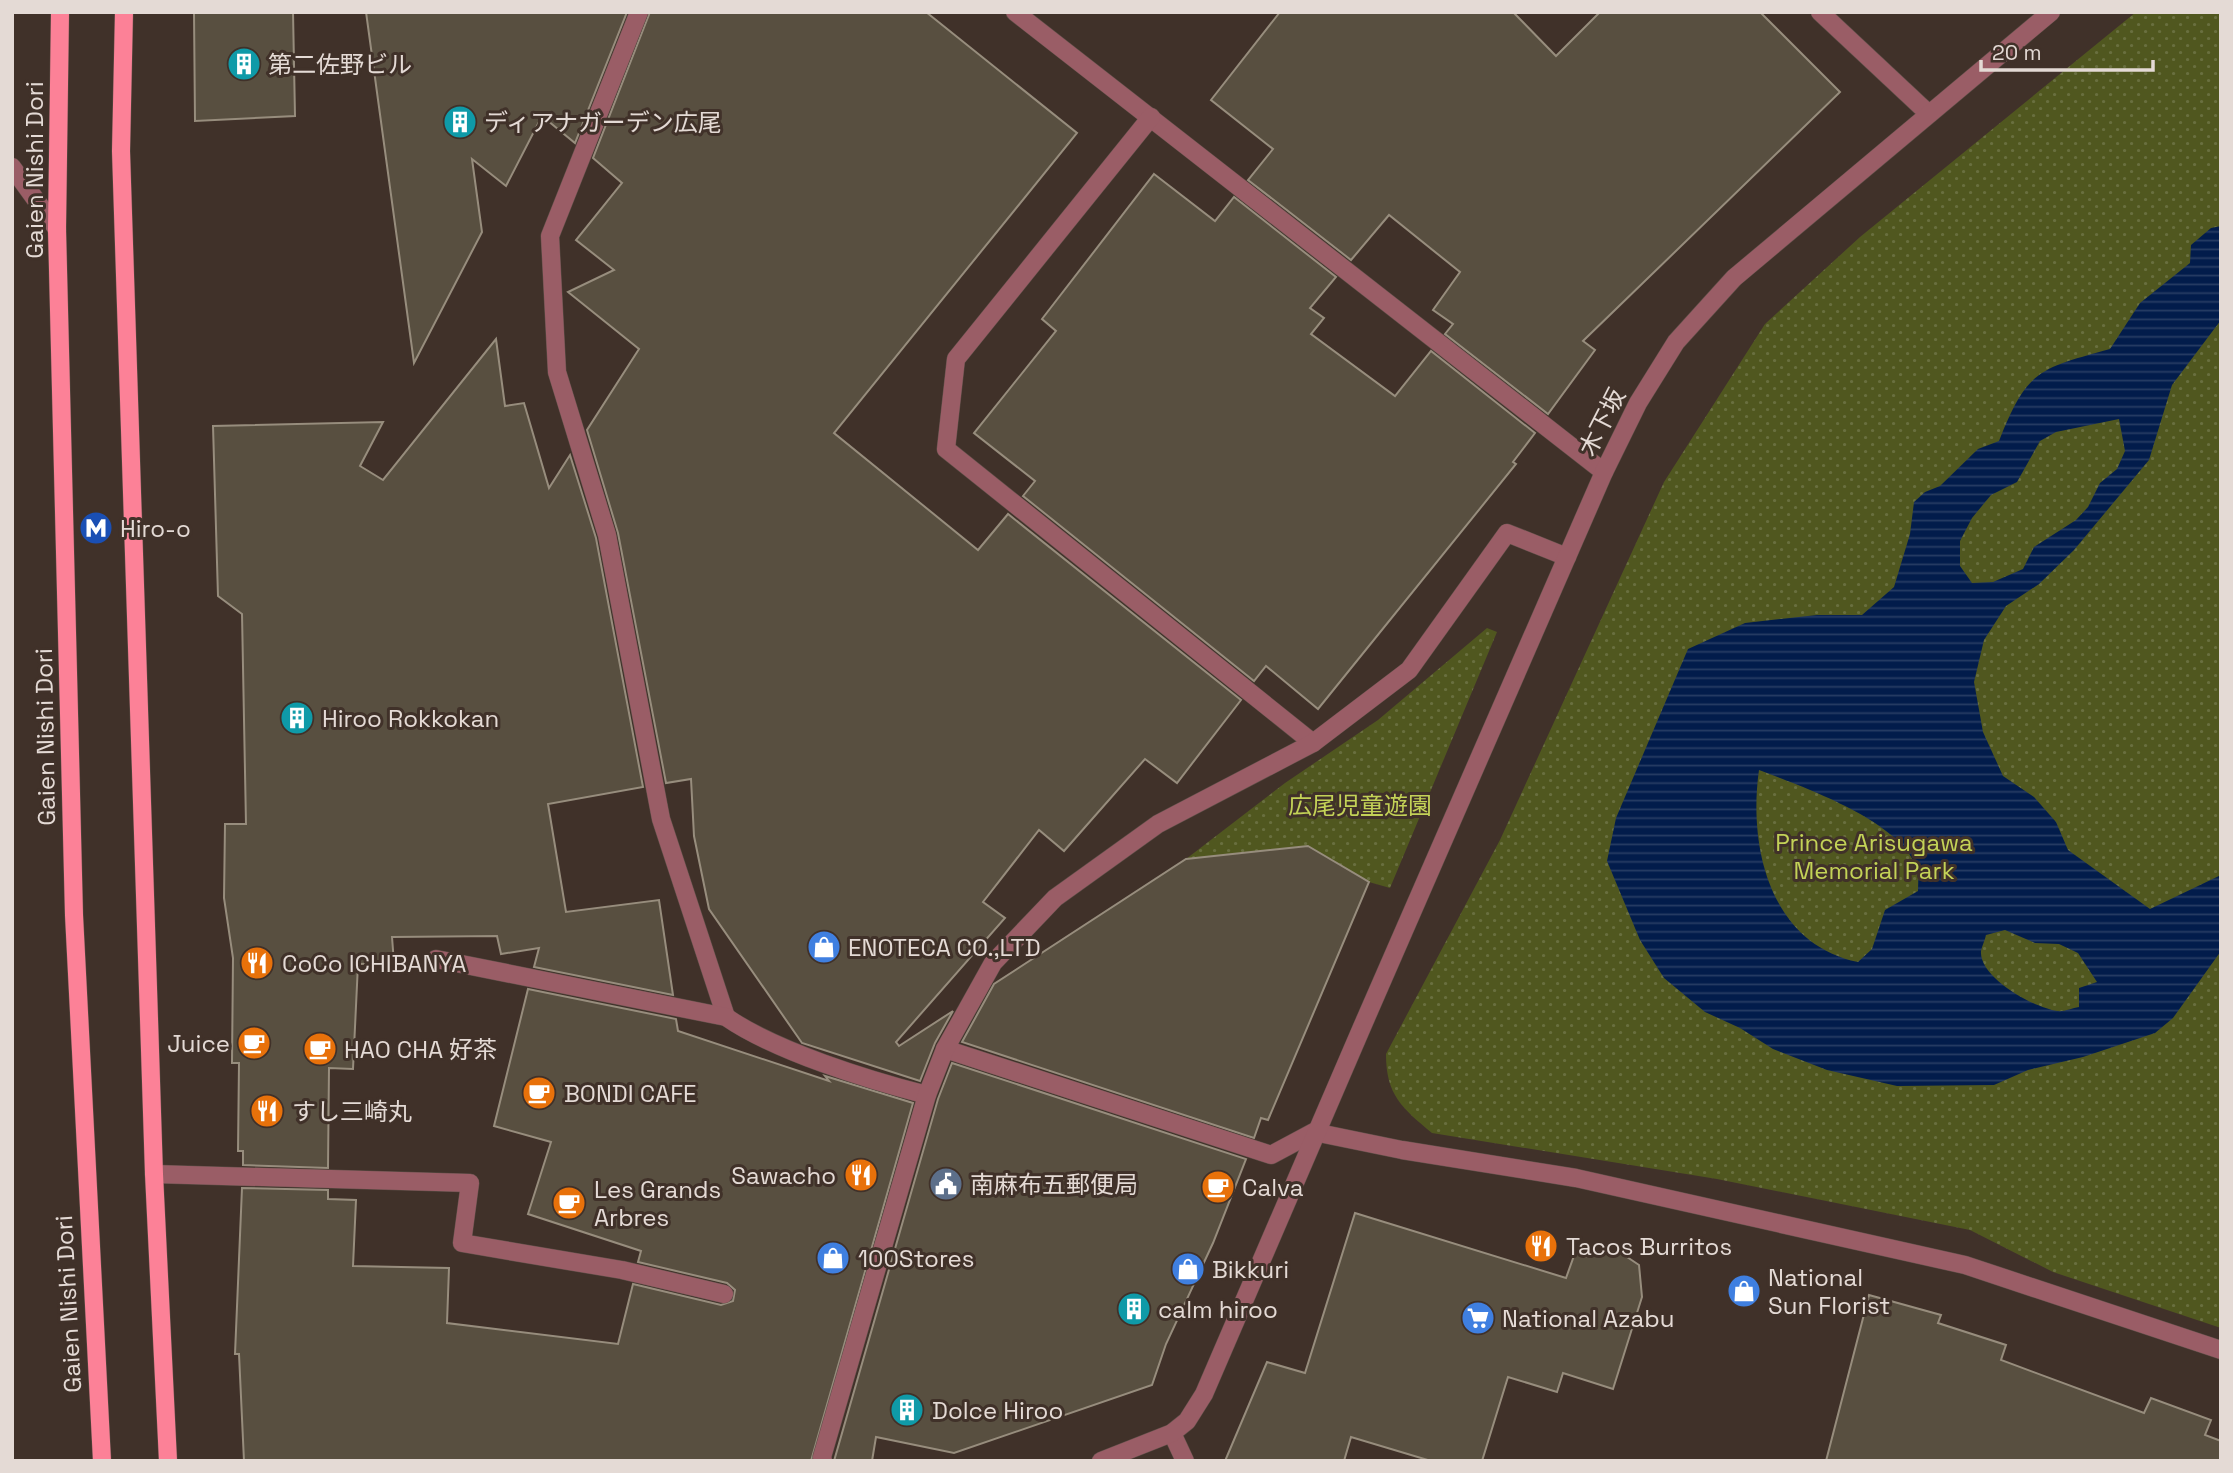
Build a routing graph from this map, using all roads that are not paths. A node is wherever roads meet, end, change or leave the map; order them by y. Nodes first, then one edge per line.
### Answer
1 (60, 12) edge
2 (124, 12) edge
3 (639, 12) edge
4 (1015, 12) edge
5 (1820, 12) edge
6 (2051, 12) edge
7 (1929, 114) junction
8 (1151, 117) junction
9 (12, 167) edge
10 (57, 229) junction
11 (1604, 472) junction
12 (1567, 557) junction
13 (1313, 743) junction
14 (436, 959) dead end
15 (726, 1017) junction
16 (945, 1049) junction
17 (927, 1095) junction
18 (1314, 1132) junction
19 (154, 1174) junction
20 (724, 1294) dead end
21 (2221, 1350) edge
22 (1172, 1433) junction
23 (102, 1461) edge
24 (168, 1461) edge
25 (823, 1461) edge
26 (1101, 1461) edge
27 (1185, 1461) edge

1 - 10 main road, Gaien Nishi Dori
2 - 19 main road
3 - 15 street
4 - 8 street
5 - 7 street
6 - 7 street, 木下坂
7 - 11 street, 木下坂
8 - 11 street
8 - 13 street
9 - 10 street
10 - 23 main road, Gaien Nishi Dori
11 - 12 street, 木下坂
12 - 13 street
12 - 18 street, 木下坂
13 - 16 street
14 - 15 street
15 - 17 street
16 - 17 street
16 - 18 street
17 - 25 street
18 - 21 street
18 - 22 street, 木下坂
19 - 20 street
19 - 24 main road
22 - 26 street
22 - 27 street

